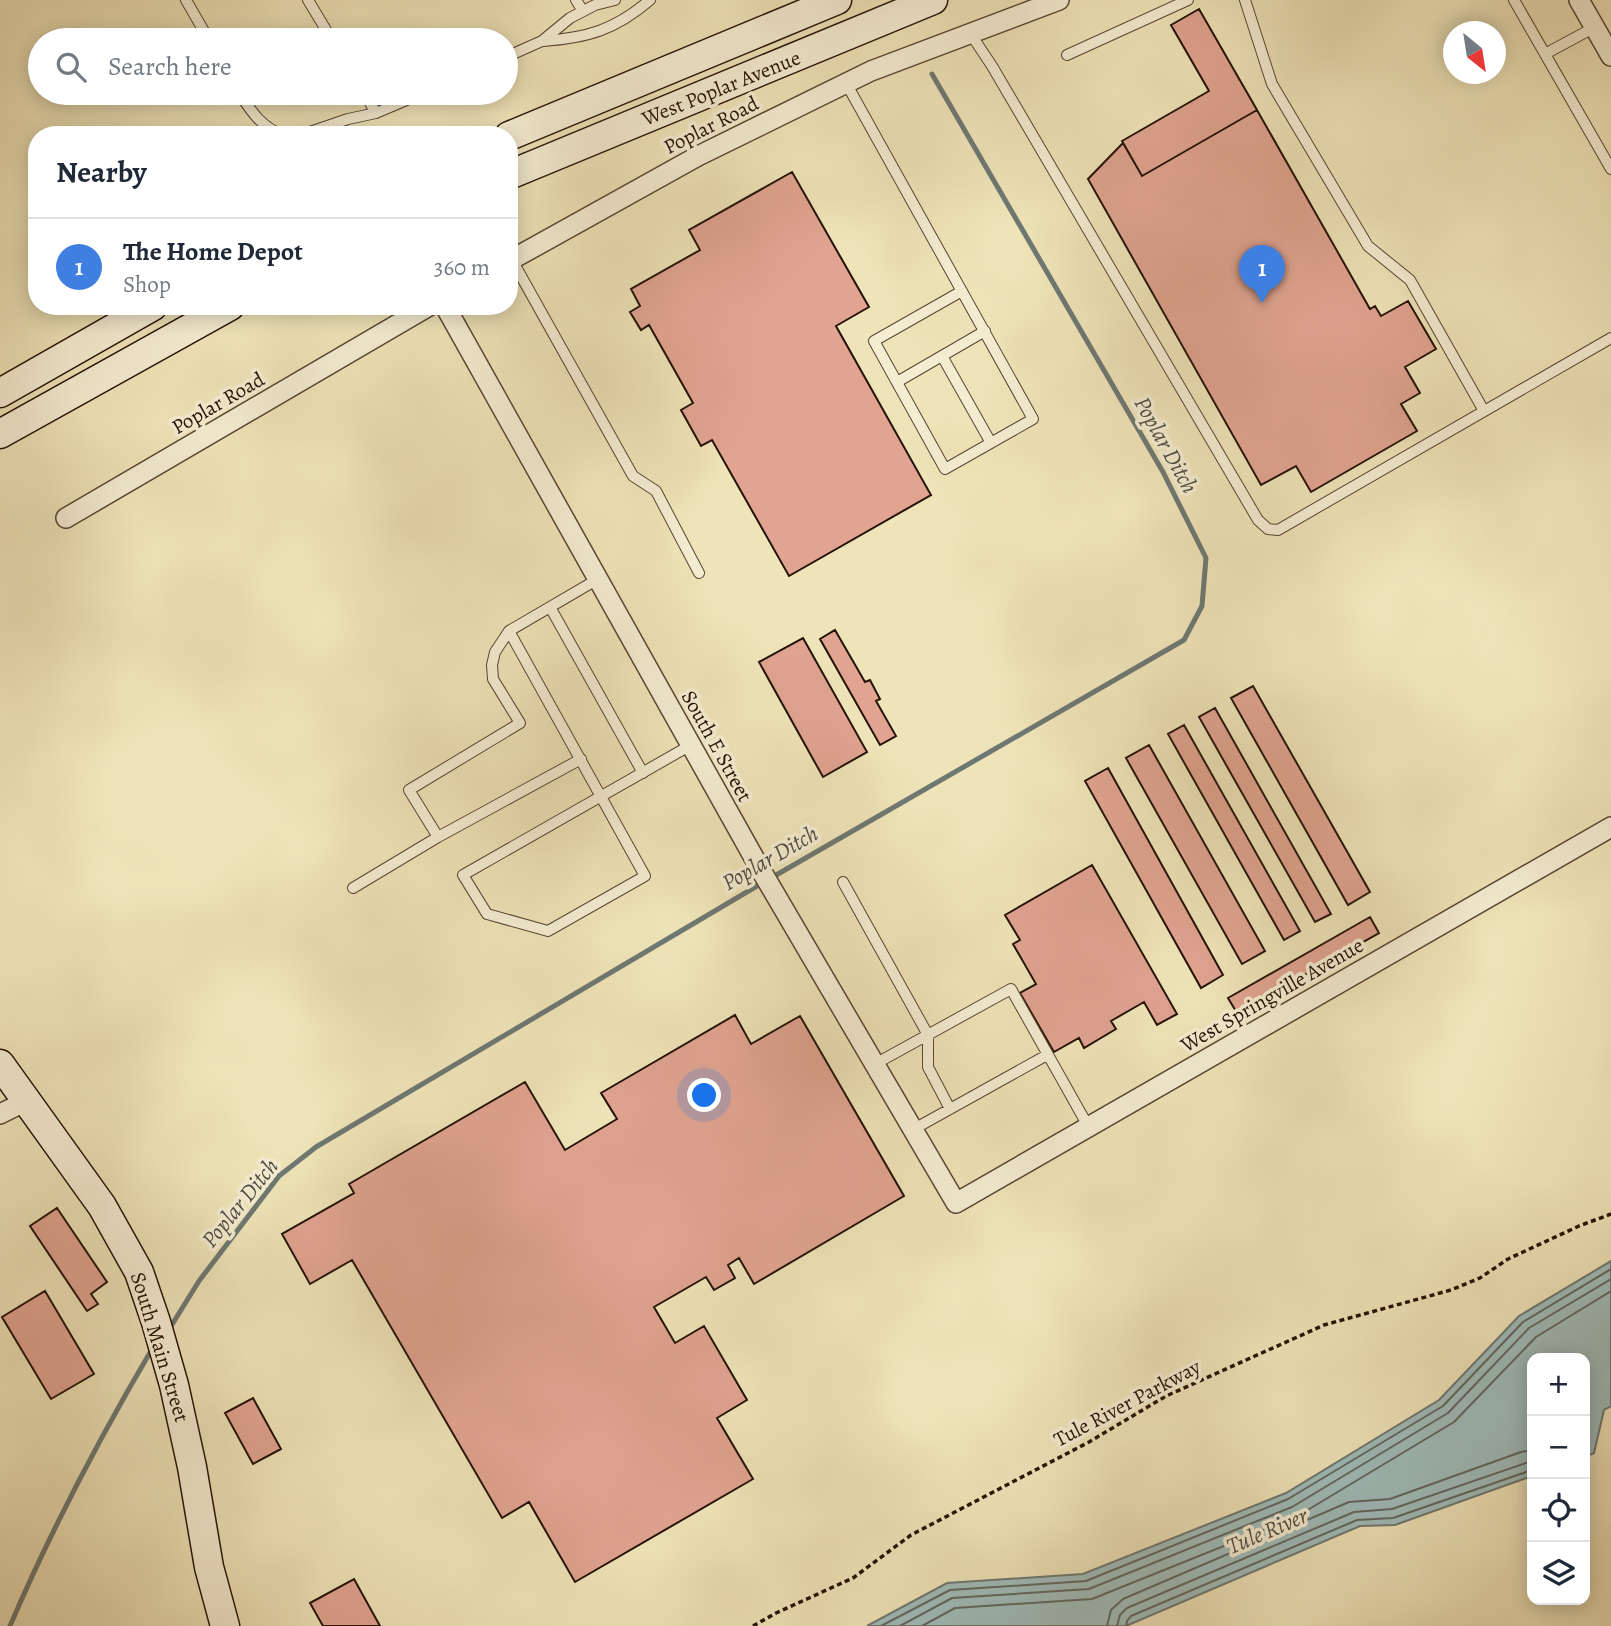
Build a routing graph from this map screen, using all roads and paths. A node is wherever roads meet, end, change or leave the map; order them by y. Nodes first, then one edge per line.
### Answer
1 (186, 0) edge
2 (308, 0) edge
3 (576, 0) edge
4 (615, 0) edge
5 (649, 0) edge
6 (836, 0) edge
7 (933, 0) edge
8 (1059, 0) edge
9 (1188, 0) edge
10 (1245, 0) edge
11 (1514, 0) edge
12 (1579, 0) edge
13 (583, 12) junction
14 (1595, 27) junction
15 (202, 28) edge
16 (325, 28) edge
17 (970, 33) junction
18 (542, 41) junction
19 (518, 52) edge
20 (1545, 54) junction
21 (1067, 55) dead end
22 (1611, 56) edge
23 (846, 83) junction
24 (247, 105) edge
25 (371, 105) edge
26 (395, 105) edge
27 (376, 113) junction
28 (265, 126) edge
29 (329, 126) edge
30 (518, 132) edge
31 (1611, 169) edge
32 (518, 171) edge
33 (518, 257) edge
34 (518, 273) edge
35 (962, 291) junction
36 (137, 315) edge
37 (214, 315) edge
38 (414, 315) edge
39 (450, 315) edge
40 (985, 331) junction
41 (1611, 338) edge
42 (942, 356) junction
43 (897, 382) junction
44 (0, 393) edge
45 (1484, 411) junction
46 (0, 435) edge
47 (991, 443) junction
48 (66, 518) dead end
49 (699, 573) dead end
50 (598, 579) junction
51 (550, 607) junction
52 (509, 631) junction
53 (691, 745) junction
54 (581, 759) junction
55 (642, 773) junction
56 (602, 796) junction
57 (1611, 827) edge
58 (438, 837) junction
59 (843, 882) dead end
60 (353, 888) dead end
61 (928, 1035) junction
62 (1047, 1055) junction
63 (0, 1064) edge
64 (875, 1064) junction
65 (26, 1101) junction
66 (950, 1109) junction
67 (0, 1114) edge
68 (1088, 1126) junction
69 (914, 1129) junction
70 (956, 1203) joint
71 (1611, 1214) edge
72 (225, 1626) edge
73 (753, 1626) edge

1 - 15 lane
2 - 16 lane
3 - 13 lane
4 - 13 lane
5 - 18 lane
6 - 30 main road, West Poplar Avenue
7 - 32 main road, West Poplar Avenue
8 - 17 street, Poplar Road
9 - 21 lane
10 - 45 lane
11 - 20 lane
12 - 14 street
13 - 18 lane
14 - 20 lane
14 - 22 street
17 - 23 street, Poplar Road
17 - 45 lane
18 - 19 lane
20 - 31 lane
23 - 33 street, Poplar Road
23 - 35 lane
24 - 28 lane
25 - 27 lane
26 - 27 lane
27 - 29 lane
34 - 49 lane
35 - 40 lane
35 - 43 lane
36 - 44 main road
37 - 46 main road
38 - 48 street, Poplar Road
39 - 50 street, South E Street
40 - 42 lane
40 - 47 lane
41 - 45 lane
42 - 43 lane
42 - 47 lane
43 - 47 lane
50 - 51 lane
50 - 53 street, South E Street
51 - 52 lane
51 - 55 lane
52 - 54 lane
52 - 58 lane
53 - 55 lane
53 - 64 street, South E Street
54 - 56 lane
54 - 58 lane
55 - 56 lane
56 - 56 lane
57 - 68 street, West Springville Avenue
58 - 60 lane
59 - 61 lane
61 - 62 lane
61 - 64 lane
61 - 66 lane
62 - 66 lane
62 - 68 lane
63 - 65 main road, South Main Street
64 - 69 street, South E Street
65 - 67 street
65 - 72 main road, South Main Street
66 - 69 lane
68 - 70 street, West Springville Avenue
69 - 70 street, South E Street
71 - 73 path, Tule River Parkway

